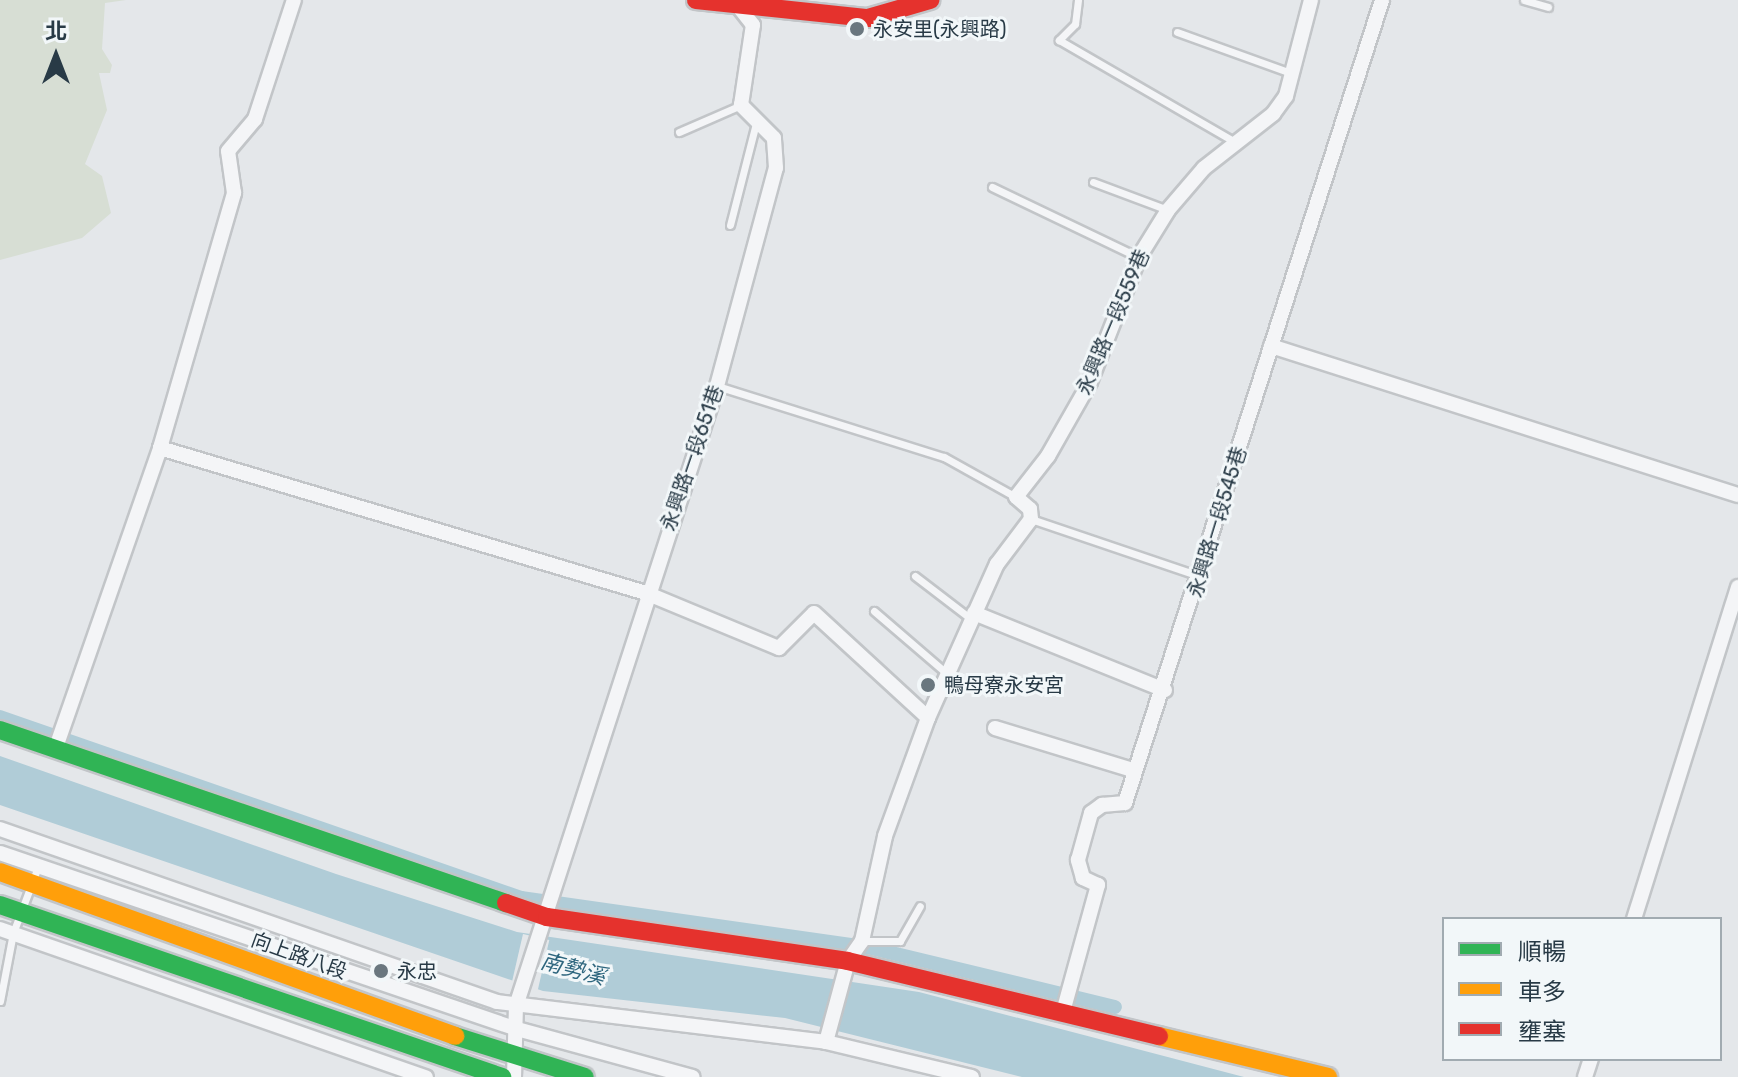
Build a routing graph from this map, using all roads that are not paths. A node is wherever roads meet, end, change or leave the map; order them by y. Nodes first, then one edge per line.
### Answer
1 (294, 0) edge
2 (696, 0) edge
3 (930, 0) edge
4 (1078, 0) edge
5 (1311, 0) edge
6 (1382, 0) edge
7 (1524, 0) edge
8 (912, 2) edge
9 (740, 3) edge
10 (794, 6) edge
11 (1548, 7) dead end
12 (1177, 32) dead end
13 (1293, 74) junction
14 (741, 105) junction
15 (757, 121) junction
16 (679, 132) dead end
17 (1233, 141) junction
18 (1093, 182) dead end
19 (992, 187) dead end
20 (1168, 210) junction
21 (730, 225) dead end
22 (1139, 257) junction
23 (1271, 346) junction
24 (717, 386) junction
25 (160, 448) junction
26 (1738, 495) edge
27 (1016, 497) junction
28 (1031, 519) junction
29 (915, 576) dead end
30 (1200, 577) junction
31 (1738, 587) edge
32 (646, 593) junction
33 (874, 611) dead end
34 (972, 615) junction
35 (946, 673) junction
36 (1165, 690) junction
37 (928, 718) junction
38 (995, 728) dead end
39 (0, 730) edge
40 (55, 750) junction
41 (1132, 770) junction
42 (0, 829) edge
43 (0, 853) edge
44 (0, 872) edge
45 (35, 875) junction
46 (0, 905) edge
47 (920, 906) dead end
48 (20, 912) junction
49 (547, 917) junction
50 (1635, 917) edge
51 (6, 931) edge
52 (862, 941) junction
53 (846, 967) junction
54 (0, 1001) edge
55 (516, 1006) junction
56 (1063, 1012) junction
57 (517, 1029) junction
58 (828, 1036) junction
59 (515, 1068) edge
60 (426, 1077) edge
61 (502, 1077) edge
62 (585, 1077) edge
63 (693, 1077) edge
64 (972, 1077) edge
65 (1328, 1077) edge

1 - 25 street
2 - 9 street
3 - 8 street
4 - 17 lane
5 - 13 street, 永興路一段559巷
6 - 23 street, 永興路一段545巷
7 - 11 lane
8 - 10 street
9 - 10 street
9 - 14 street
12 - 13 lane
13 - 17 street, 永興路一段559巷
14 - 15 street, 永興路一段651巷
14 - 16 lane
15 - 21 lane
15 - 24 street, 永興路一段651巷
17 - 20 street, 永興路一段559巷
18 - 20 lane
19 - 22 lane
20 - 22 street, 永興路一段559巷
22 - 27 street, 永興路一段559巷
23 - 26 street
23 - 30 street, 永興路一段545巷
24 - 27 lane
24 - 32 street, 永興路一段651巷
25 - 32 street
25 - 40 street
27 - 28 street
28 - 30 lane
28 - 34 street
29 - 34 lane
30 - 36 street, 永興路一段545巷
31 - 50 street
32 - 37 street
32 - 49 street, 永興路一段651巷
33 - 35 lane
34 - 35 street
34 - 36 street
35 - 37 street
36 - 41 street, 永興路一段545巷
37 - 52 street
38 - 41 street
39 - 40 street
40 - 49 street
41 - 56 street, 永興路一段545巷
42 - 55 street
43 - 45 street
44 - 45 street, 向上路八段
45 - 48 lane
45 - 57 street
45 - 59 street, 向上路八段
46 - 48 street
47 - 52 lane
48 - 51 lane
48 - 61 street
49 - 53 street
49 - 55 street, 永興路一段651巷
51 - 54 lane
51 - 60 street
52 - 53 street
53 - 56 street
53 - 58 street
55 - 57 street
55 - 58 street
56 - 65 street
57 - 59 street
57 - 63 street
58 - 64 street
59 - 62 street, 向上路八段

